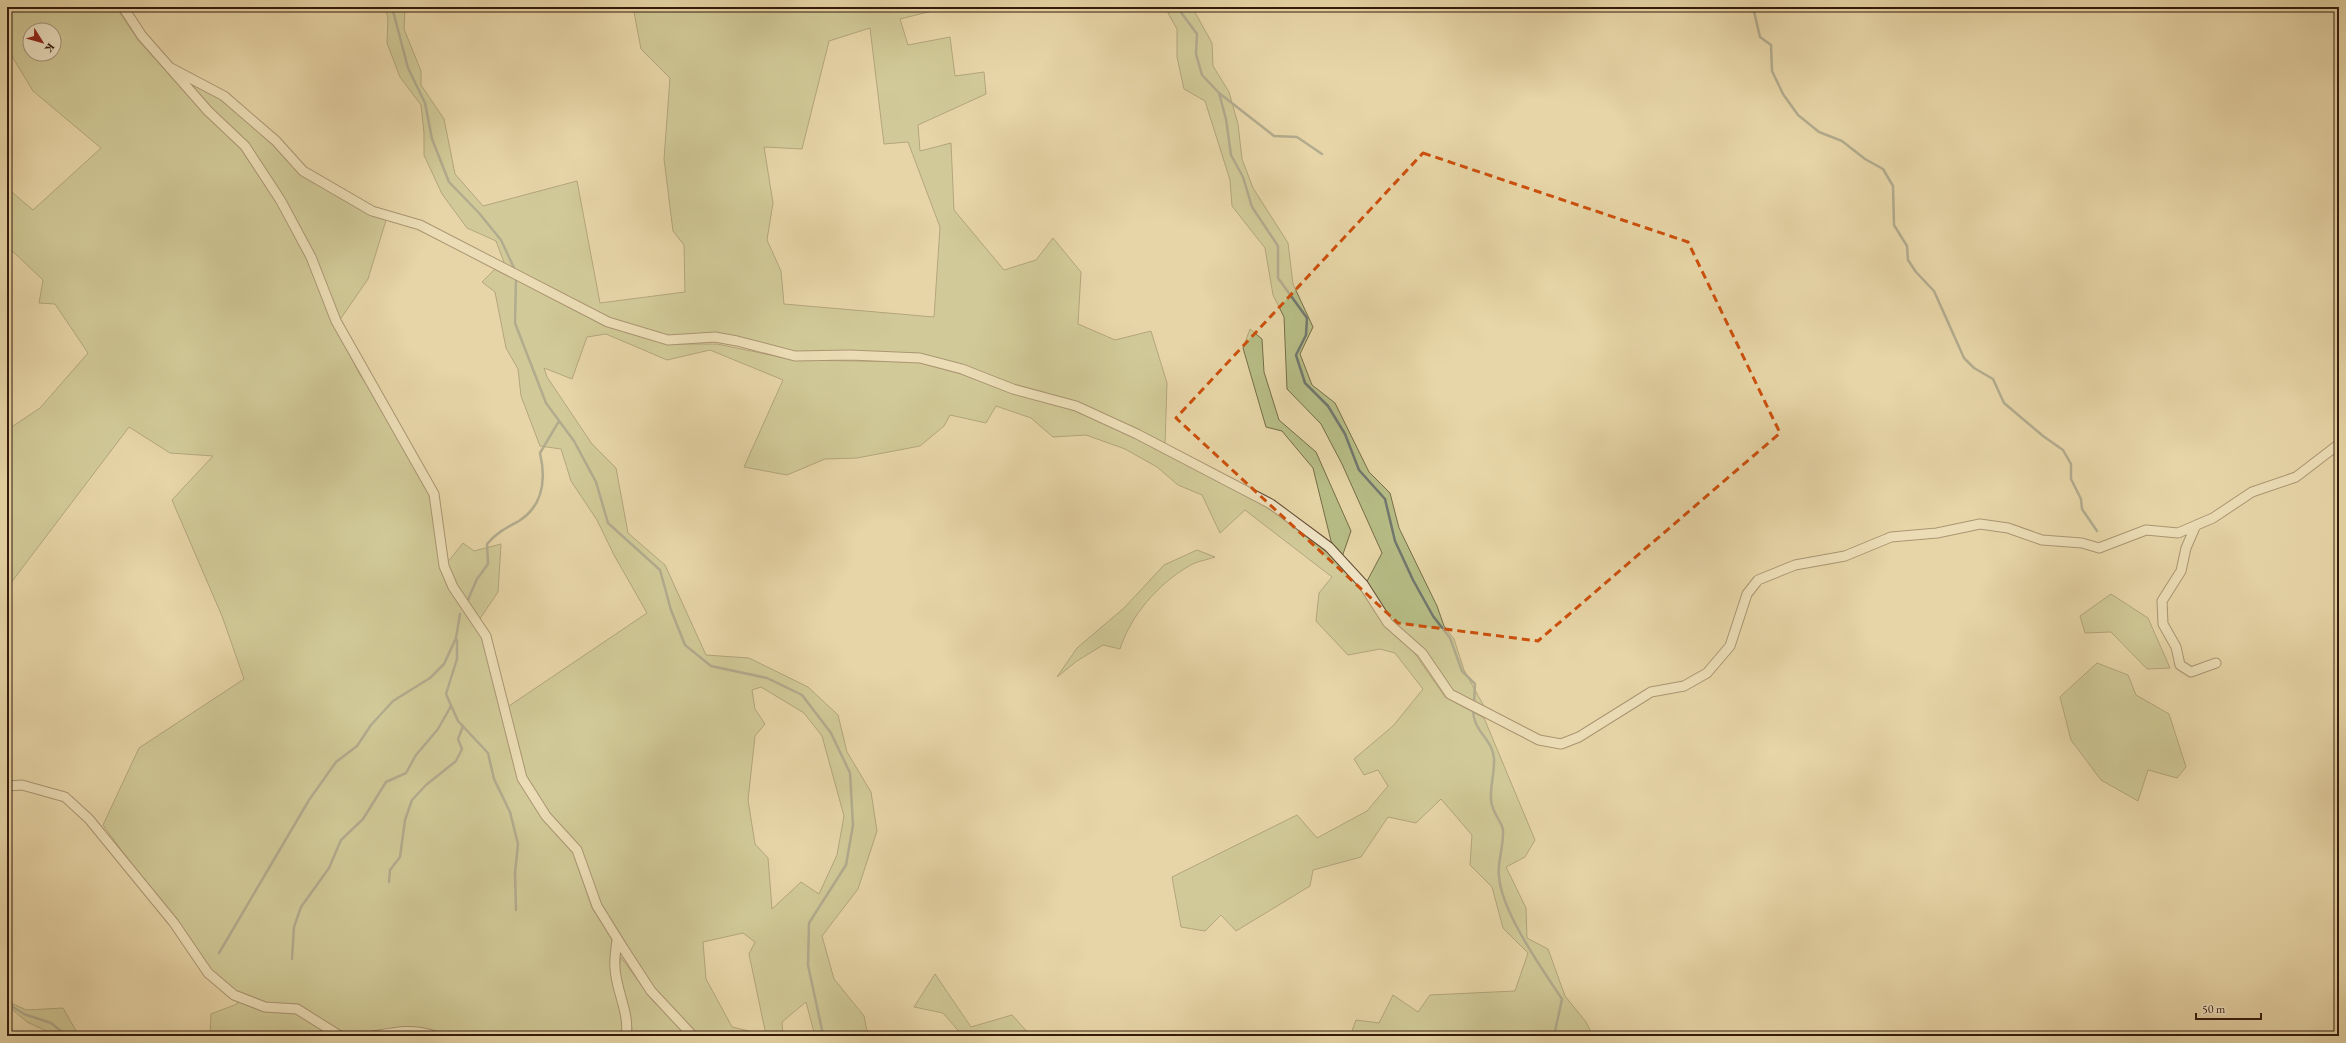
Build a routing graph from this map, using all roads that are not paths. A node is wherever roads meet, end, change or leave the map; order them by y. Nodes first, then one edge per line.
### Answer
1 (123, 7) edge
2 (171, 68) junction
3 (2339, 444) edge
4 (2196, 525) junction
5 (2216, 663) dead end
6 (7, 786) edge
7 (617, 940) junction
8 (340, 1036) edge
9 (373, 1036) edge
10 (435, 1036) edge
11 (626, 1036) edge
12 (693, 1036) edge

1 - 2 street
2 - 4 street
2 - 7 street
3 - 4 street
4 - 5 street
6 - 8 street
7 - 11 street
7 - 12 street
9 - 10 street

